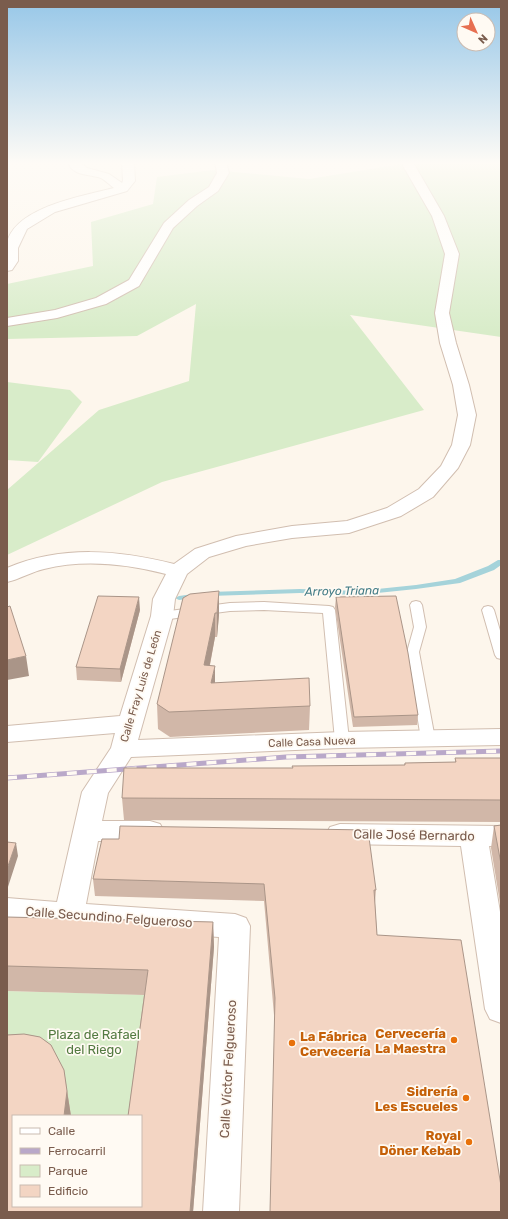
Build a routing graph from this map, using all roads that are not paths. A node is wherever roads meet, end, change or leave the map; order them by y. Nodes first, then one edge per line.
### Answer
1 (33, 219) edge
2 (176, 219) edge
3 (439, 219) edge
4 (7, 267) edge
5 (7, 322) edge
6 (178, 571) junction
7 (7, 576) edge
8 (416, 605) dead end
9 (488, 610) dead end
10 (162, 616) junction
11 (501, 655) edge
12 (130, 724) junction
13 (7, 734) edge
14 (501, 737) edge
15 (428, 739) junction
16 (342, 740) junction
17 (123, 749) junction
18 (87, 830) junction
19 (174, 832) edge
20 (316, 834) edge
21 (473, 836) junction
22 (501, 836) edge
23 (7, 910) edge
24 (69, 914) junction
25 (235, 926) joint
26 (501, 1009) edge
27 (221, 1212) edge

1 - 4 street
2 - 5 street
3 - 6 street
6 - 7 street
6 - 10 street, Calle Fray Luis de León
8 - 15 lane
9 - 11 lane
10 - 12 street, Calle Fray Luis de León
10 - 16 lane
12 - 13 street
12 - 17 street, Calle Fray Luis de León
14 - 15 street, Calle Casa Nueva
15 - 16 street, Calle Casa Nueva
16 - 17 street, Calle Casa Nueva
17 - 18 street, Calle Fray Luis de León
18 - 19 street
18 - 24 street, Calle Fray Luis de León
20 - 21 street, Calle José Bernardo
21 - 22 street, Calle José Bernardo
21 - 26 street
23 - 24 street, Calle Secundino Felgueroso
24 - 25 street, Calle Secundino Felgueroso
25 - 27 street, Calle Víctor Felgueroso

